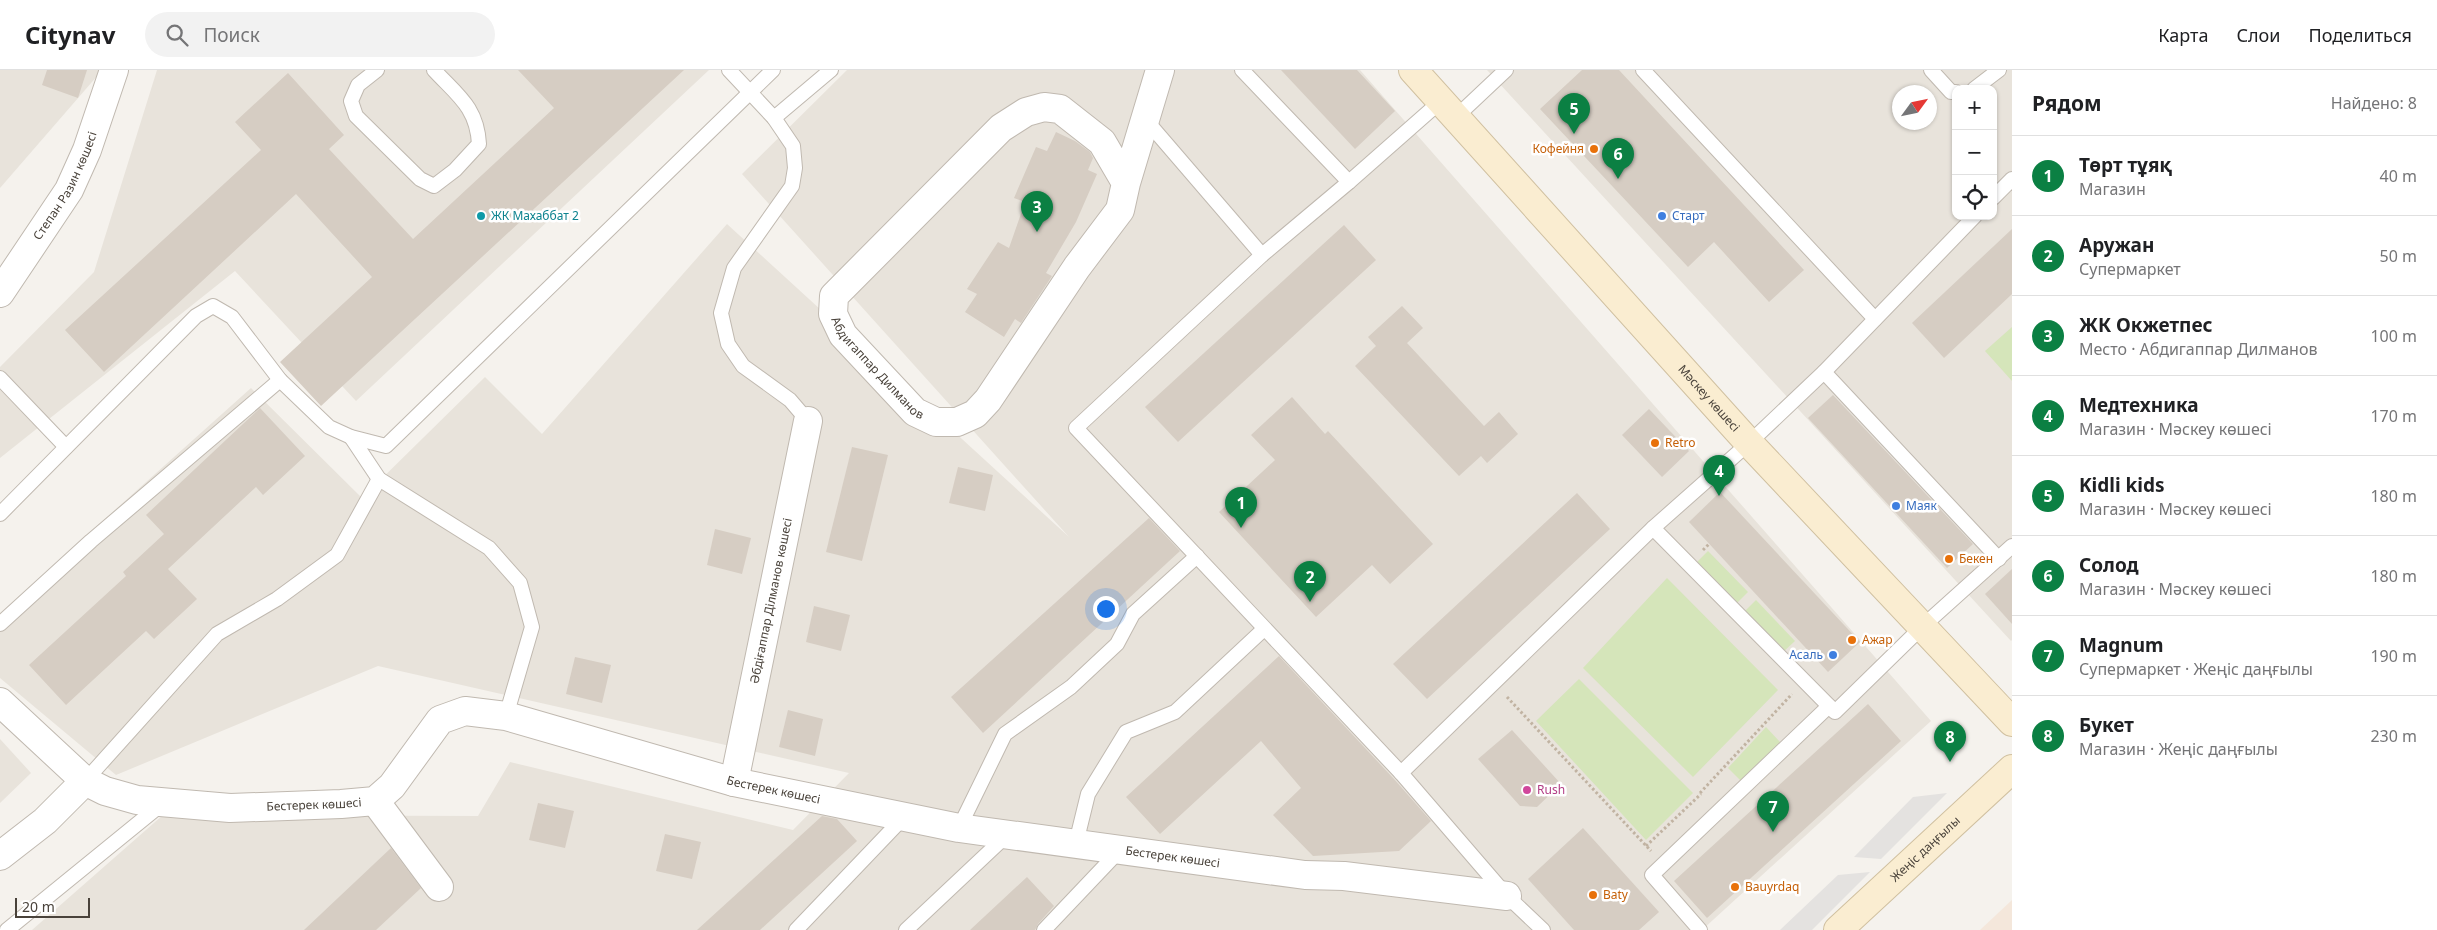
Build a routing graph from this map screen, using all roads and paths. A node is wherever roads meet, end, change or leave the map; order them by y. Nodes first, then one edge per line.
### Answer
1 (114, 70) edge
2 (377, 70) edge
3 (434, 70) edge
4 (729, 70) edge
5 (773, 70) edge
6 (831, 70) edge
7 (1160, 70) edge
8 (1242, 70) edge
9 (1413, 70) edge
10 (1506, 70) edge
11 (1643, 70) edge
12 (1931, 70) edge
13 (1999, 70) edge
14 (1979, 85) edge
15 (1952, 92) edge
16 (750, 93) junction
17 (1449, 109) junction
18 (774, 118) junction
19 (1145, 119) junction
20 (2012, 179) edge
21 (1349, 182) junction
22 (1126, 183) junction
23 (1997, 194) edge
24 (1971, 220) edge
25 (1262, 255) junction
26 (0, 293) edge
27 (1875, 319) junction
28 (1824, 372) junction
29 (0, 378) edge
30 (280, 380) junction
31 (808, 421) joint
32 (351, 437) junction
33 (1749, 443) junction
34 (66, 447) junction
35 (379, 479) junction
36 (0, 514) edge
37 (1653, 528) junction
38 (2012, 546) edge
39 (1197, 556) junction
40 (1999, 559) junction
41 (0, 624) edge
42 (1923, 626) junction
43 (1264, 629) junction
44 (1804, 681) junction
45 (1494, 683) junction
46 (0, 702) edge
47 (1829, 706) junction
48 (506, 716) junction
49 (2012, 722) edge
50 (2012, 769) edge
51 (1401, 773) junction
52 (86, 782) junction
53 (734, 782) junction
54 (1700, 793) junction
55 (375, 800) junction
56 (164, 802) junction
57 (1718, 812) junction
58 (904, 817) junction
59 (959, 828) junction
60 (1008, 834) junction
61 (1076, 843) junction
62 (1646, 846) junction
63 (1119, 851) junction
64 (0, 856) edge
65 (1663, 864) junction
66 (439, 888) dead end
67 (1508, 896) junction
68 (7, 930) edge
69 (796, 930) edge
70 (906, 930) edge
71 (1044, 930) edge
72 (1543, 930) edge
73 (1700, 930) edge
74 (1838, 930) edge

1 - 26 street, Степан Разин көшесі
2 - 3 lane
4 - 16 lane
5 - 16 lane
6 - 18 lane
7 - 19 street
8 - 21 lane
9 - 17 street, Мәскеу көшесі
10 - 17 lane
11 - 27 lane
12 - 15 lane
13 - 14 lane
16 - 18 lane
16 - 32 lane
17 - 21 lane
17 - 33 street, Мәскеу көшесі
18 - 31 lane
19 - 22 street
19 - 25 lane
20 - 23 lane
21 - 25 lane
22 - 22 street, Абдигаппар Дилманов
24 - 27 lane
25 - 39 lane
27 - 28 lane
28 - 33 lane
28 - 40 lane
29 - 34 lane
30 - 32 lane
30 - 34 lane
30 - 41 lane
31 - 53 street, Әбдіғаппар Ділманов көшесі
32 - 35 lane
33 - 37 lane
33 - 42 street, Мәскеу көшесі
34 - 36 lane
35 - 48 lane
35 - 52 lane
37 - 44 lane
37 - 45 lane
38 - 40 lane
39 - 43 lane
39 - 59 lane
40 - 42 lane
42 - 47 lane
42 - 49 street, Мәскеу көшесі
43 - 51 lane
43 - 61 lane
44 - 47 lane
44 - 54 path
45 - 51 lane
45 - 62 path
46 - 52 street, Бестерек көшесі
47 - 57 lane
48 - 53 street, Бестерек көшесі
48 - 55 street, Бестерек көшесі
50 - 74 street, Жеңіс даңғылы
51 - 67 lane
52 - 56 street, Бестерек көшесі
52 - 64 street
53 - 58 street, Бестерек көшесі
54 - 57 path
54 - 62 path
55 - 56 street, Бестерек көшесі
55 - 66 street
56 - 68 lane
57 - 65 lane
58 - 59 street, Бестерек көшесі
58 - 69 lane
59 - 60 street, Бестерек көшесі
60 - 61 street, Бестерек көшесі
60 - 70 lane
61 - 63 street, Бестерек көшесі
62 - 65 path
63 - 67 street, Бестерек көшесі
63 - 71 lane
65 - 73 lane
67 - 72 lane

